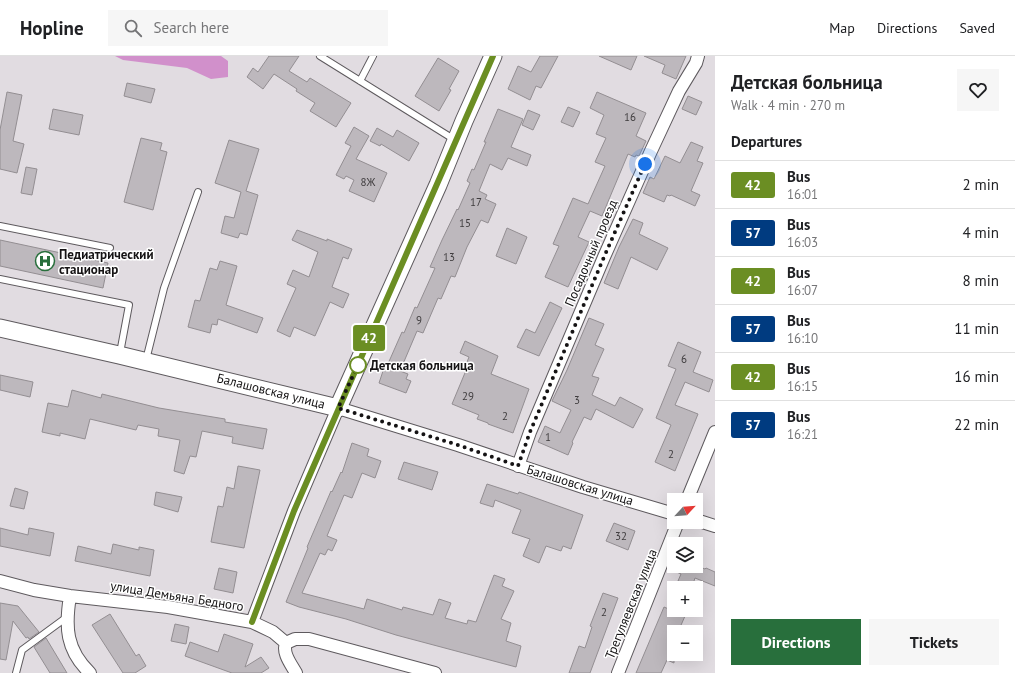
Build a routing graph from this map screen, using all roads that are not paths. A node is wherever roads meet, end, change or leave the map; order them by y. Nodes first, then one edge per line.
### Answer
1 (320, 56) edge
2 (373, 56) edge
3 (493, 56) edge
4 (698, 56) edge
5 (360, 81) junction
6 (456, 140) junction
7 (198, 192) dead end
8 (0, 226) edge
9 (110, 248) dead end
10 (0, 279) edge
11 (0, 328) edge
12 (120, 355) junction
13 (146, 362) junction
14 (338, 408) junction
15 (715, 432) edge
16 (518, 466) junction
17 (690, 493) edge
18 (667, 512) edge
19 (703, 522) edge
20 (715, 526) edge
21 (675, 529) edge
22 (0, 582) edge
23 (70, 596) junction
24 (67, 617) junction
25 (252, 622) junction
26 (286, 643) junction
27 (16, 673) edge
28 (90, 673) edge
29 (296, 673) edge
30 (435, 673) edge
31 (618, 673) edge

1 - 5 lane
2 - 5 lane
3 - 6 street
4 - 16 street, Посадочный проезд
5 - 6 lane
6 - 14 street
7 - 13 lane
8 - 9 lane
10 - 12 lane
11 - 12 street, Балашовская улица
12 - 13 street, Балашовская улица
13 - 14 street, Балашовская улица
14 - 16 street, Балашовская улица
14 - 25 street
15 - 17 street
16 - 18 street, Балашовская улица
19 - 20 street
21 - 31 street, Трегуляевская улица
22 - 23 street, улица Демьяна Бедного
23 - 24 street
23 - 25 street, улица Демьяна Бедного
24 - 27 lane
24 - 28 street
25 - 26 street, улица Демьяна Бедного
26 - 29 street
26 - 30 street

